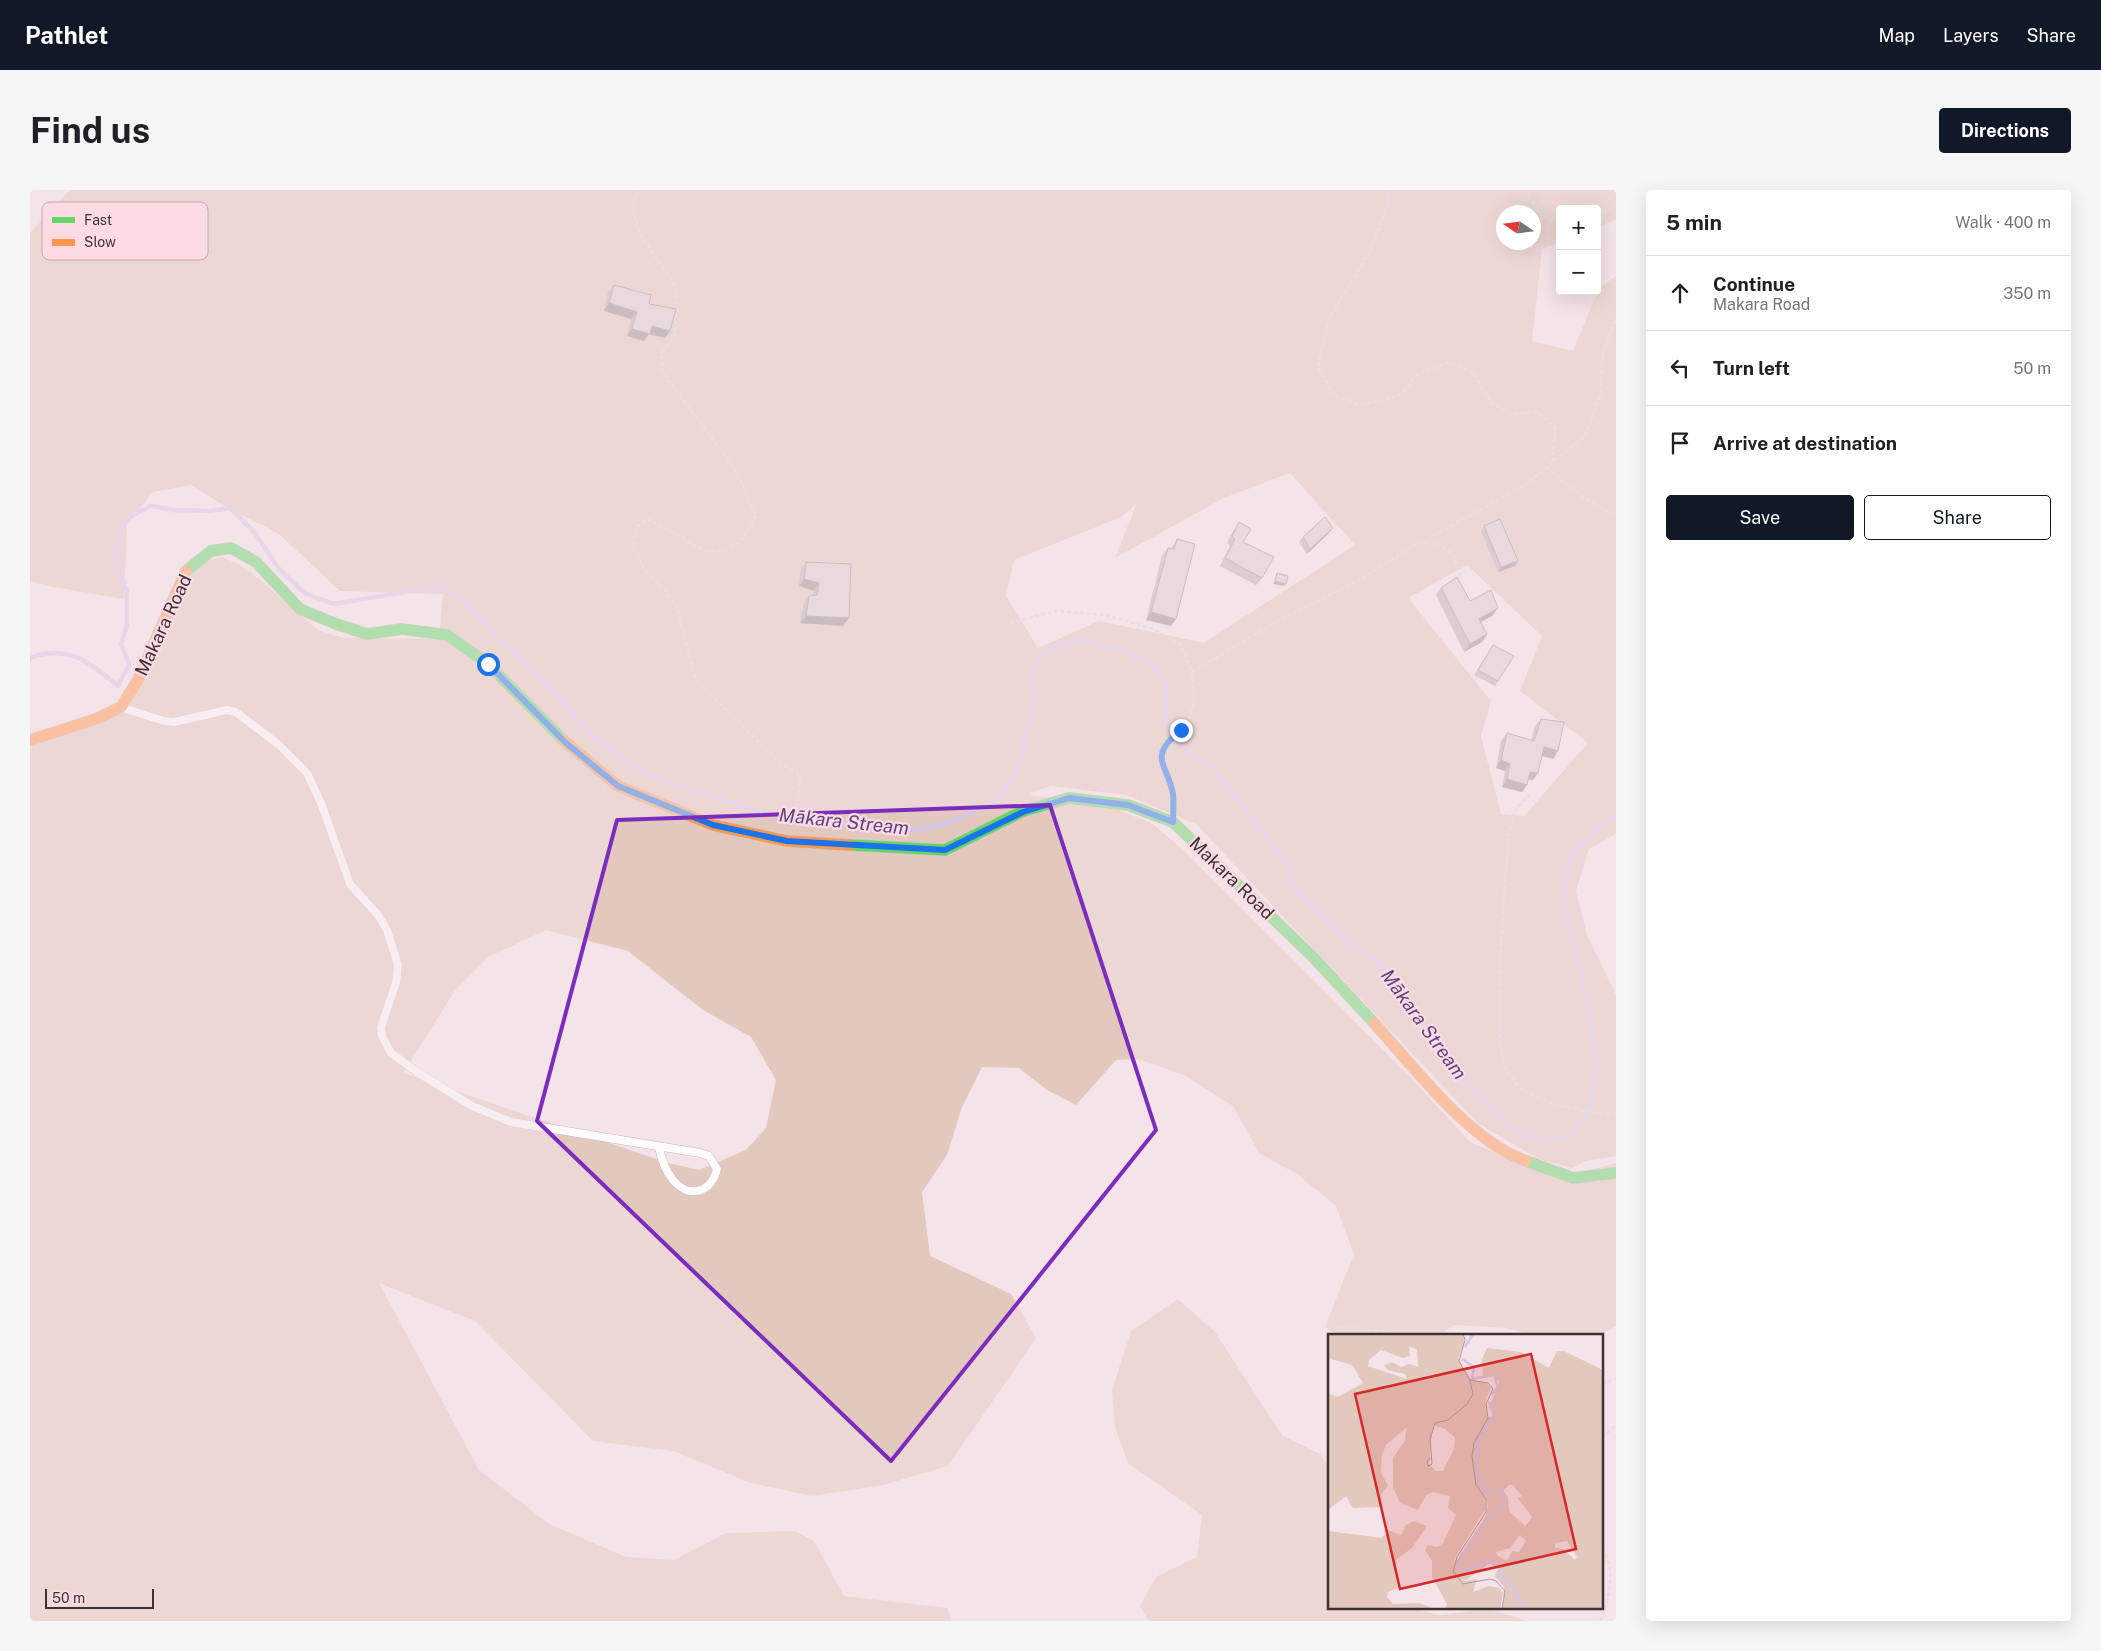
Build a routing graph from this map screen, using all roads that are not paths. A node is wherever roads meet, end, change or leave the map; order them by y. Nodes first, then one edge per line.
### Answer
1 (121, 708) junction
2 (30, 740) edge
3 (659, 1147) junction
4 (1616, 1173) edge

1 - 2 street
1 - 3 lane
1 - 4 street, Makara Road
3 - 3 lane

